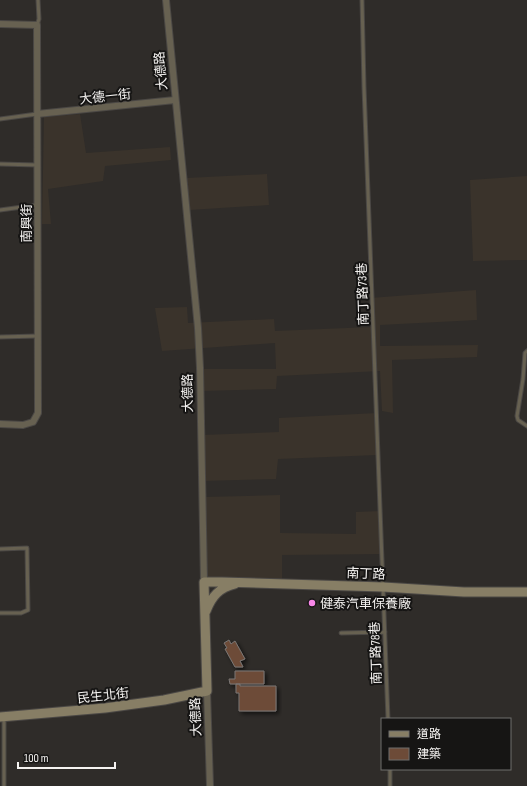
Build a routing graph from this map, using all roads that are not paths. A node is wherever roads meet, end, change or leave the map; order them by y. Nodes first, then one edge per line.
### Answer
1 (38, 0) edge
2 (166, 0) edge
3 (362, 0) edge
4 (0, 24) edge
5 (37, 25) junction
6 (176, 100) junction
7 (37, 114) junction
8 (0, 119) edge
9 (0, 164) edge
10 (37, 165) junction
11 (37, 205) junction
12 (0, 210) edge
13 (37, 336) junction
14 (0, 338) edge
15 (527, 351) edge
16 (0, 424) edge
17 (527, 426) edge
18 (0, 549) edge
19 (204, 582) junction
20 (240, 582) junction
21 (383, 587) junction
22 (527, 592) edge
23 (205, 612) junction
24 (0, 613) edge
25 (385, 632) junction
26 (341, 633) dead end
27 (207, 691) junction
28 (2, 717) edge
29 (388, 718) edge
30 (390, 770) edge
31 (4, 786) edge
32 (210, 786) edge
33 (390, 786) edge

1 - 5 lane
2 - 6 street, 大德路
3 - 21 lane, 南丁路73巷
4 - 5 street
5 - 7 street, 南興街
6 - 7 street, 大德一街
6 - 19 street, 大德路
7 - 8 lane
7 - 10 street, 南興街
9 - 10 lane
10 - 11 street, 南興街
11 - 12 lane
11 - 13 street, 南興街
13 - 14 lane
13 - 16 street, 南興街
15 - 17 lane
18 - 24 lane
19 - 20 street, 南丁路
19 - 23 street, 大德路
20 - 21 street, 南丁路
20 - 23 street
21 - 22 street, 南丁路
21 - 25 lane, 南丁路78巷
23 - 27 street, 大德路
25 - 26 lane
25 - 29 lane, 南丁路78巷
27 - 28 street, 民生北街
27 - 32 street, 大德路
28 - 31 lane
30 - 33 lane

